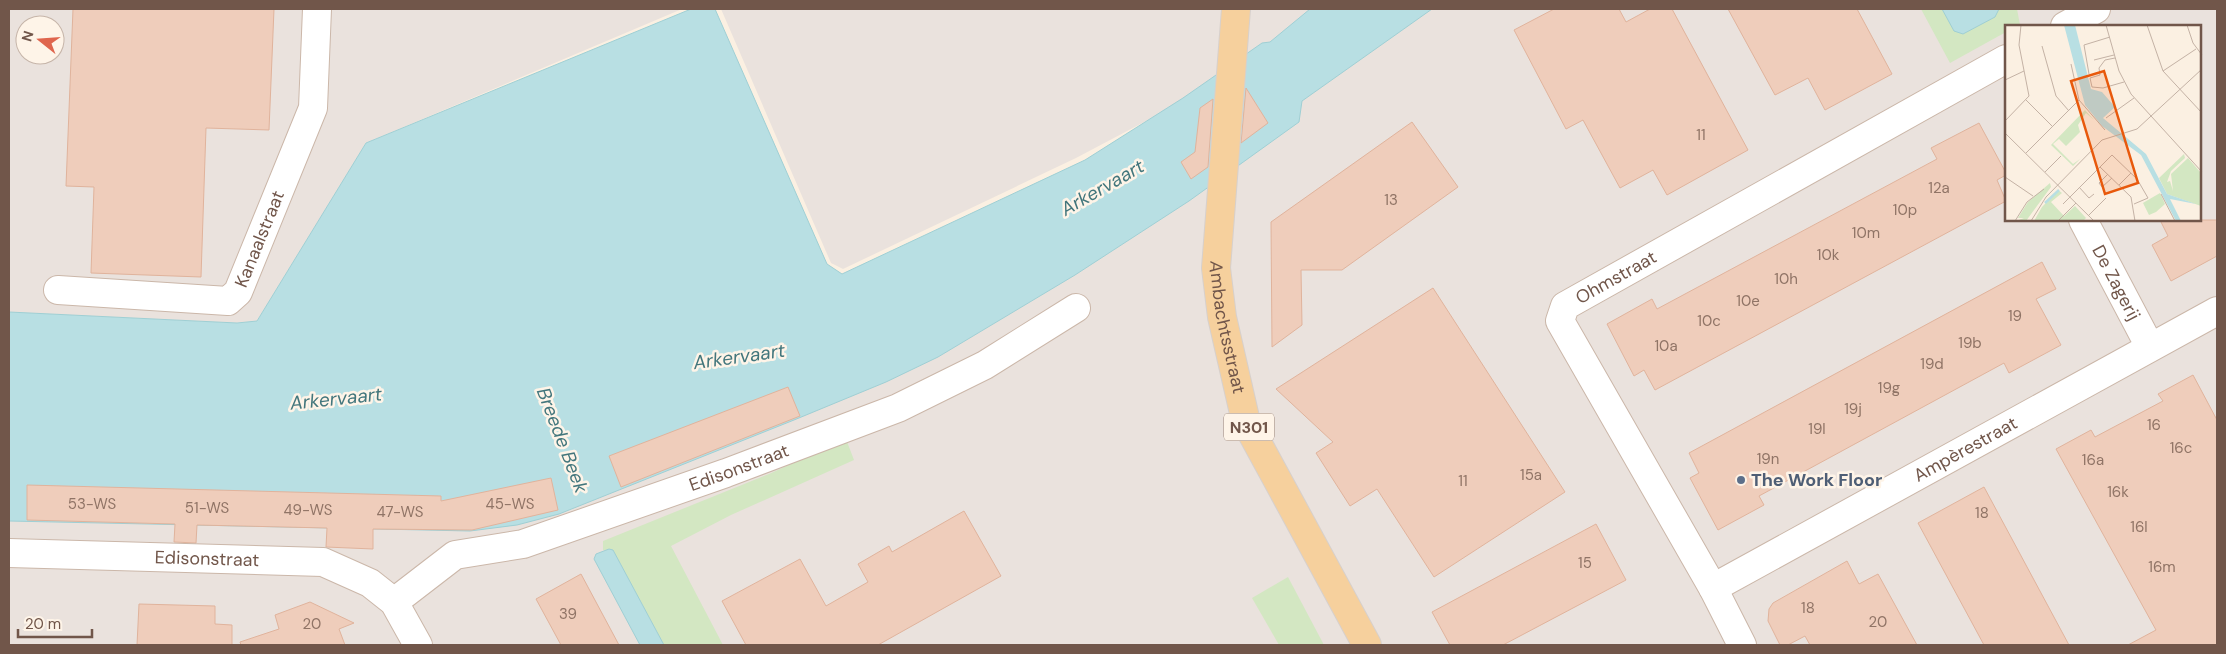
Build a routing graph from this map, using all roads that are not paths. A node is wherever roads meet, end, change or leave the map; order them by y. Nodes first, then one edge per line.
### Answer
1 (318, 9) edge
2 (1236, 9) edge
3 (2096, 9) edge
4 (2067, 25) edge
5 (2004, 65) edge
6 (2084, 221) edge
7 (58, 290) dead end
8 (1076, 308) dead end
9 (2217, 311) edge
10 (2150, 347) junction
11 (9, 553) edge
12 (1712, 588) junction
13 (394, 602) junction
14 (418, 645) edge
15 (1367, 645) edge
16 (1742, 645) edge

1 - 7 street, Kanaalstraat
2 - 15 main road, Ambachtsstraat / N301
3 - 4 street
5 - 12 street, Ohmstraat
6 - 10 street, De Zagerij
8 - 13 street, Edisonstraat
9 - 10 street, Ampèrestraat
10 - 12 street, Ampèrestraat
11 - 13 street, Edisonstraat
12 - 16 street, Ohmstraat
13 - 14 street, Edisonstraat

